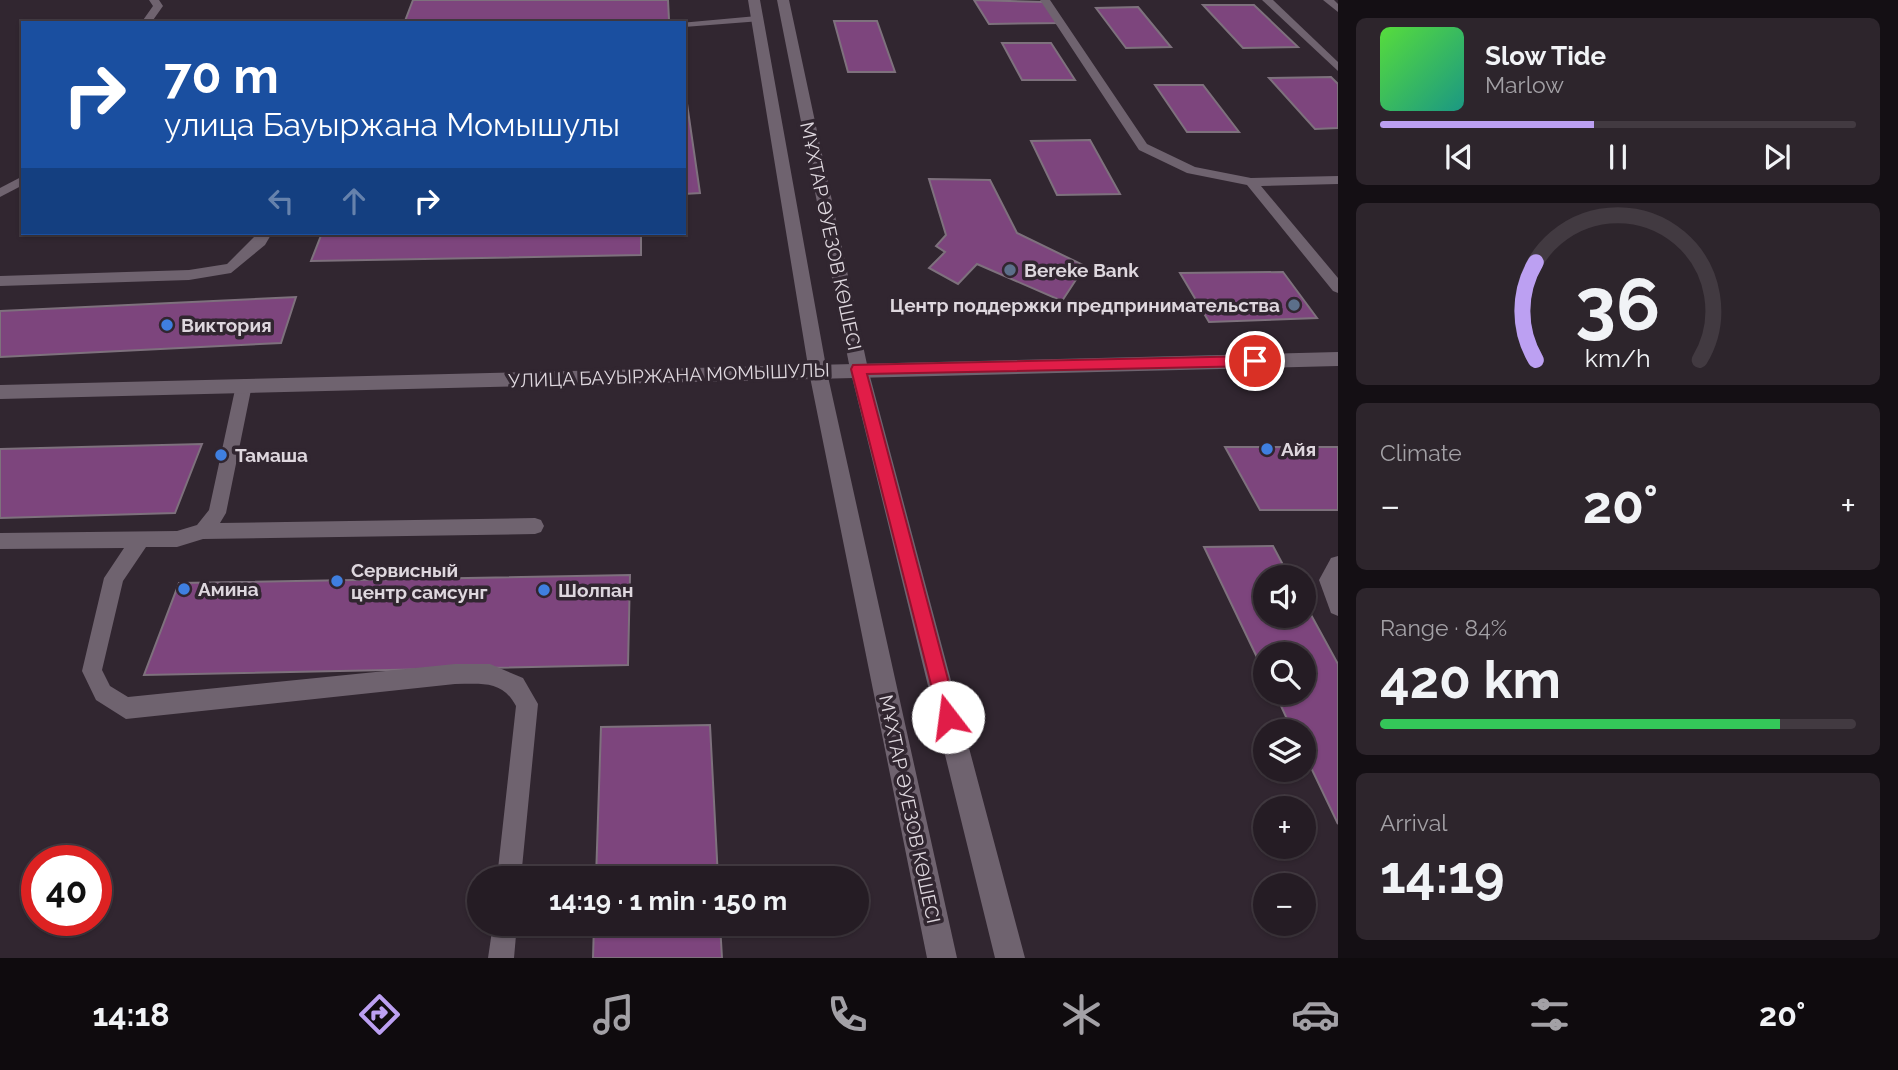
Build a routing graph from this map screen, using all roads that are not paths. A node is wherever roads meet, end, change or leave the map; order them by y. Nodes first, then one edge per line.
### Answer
1 (154, 0) edge
2 (754, 0) edge
3 (783, 0) edge
4 (1045, 0) edge
5 (1267, 0) edge
6 (1328, 0) edge
7 (1338, 9) edge
8 (757, 19) junction
9 (147, 21) edge
10 (686, 24) edge
11 (1336, 64) edge
12 (1338, 180) edge
13 (21, 181) edge
14 (1251, 182) junction
15 (21, 191) edge
16 (0, 193) edge
17 (264, 235) edge
18 (0, 281) edge
19 (1338, 288) edge
20 (1338, 359) edge
21 (859, 369) junction
22 (818, 372) junction
23 (244, 385) junction
24 (0, 392) edge
25 (535, 526) dead end
26 (203, 531) junction
27 (141, 539) junction
28 (0, 541) edge
29 (1338, 564) edge
30 (1338, 607) edge
31 (510, 866) edge
32 (504, 936) edge
33 (501, 958) edge
34 (942, 958) edge
35 (1010, 958) edge

1 - 9 lane
2 - 8 street, МҰХТАР ӘУЕЗОВ КӨШЕСІ
3 - 21 street, МҰХТАР ӘУЕЗОВ КӨШЕСІ
4 - 14 lane
5 - 11 lane
6 - 7 lane
8 - 10 lane
8 - 22 street, МҰХТАР ӘУЕЗОВ КӨШЕСІ
12 - 14 lane
13 - 16 lane
14 - 19 lane
15 - 16 lane
17 - 18 lane
20 - 21 street, УЛИЦА БАУЫРЖАНА МОМЫШУЛЫ
21 - 22 street, УЛИЦА БАУЫРЖАНА МОМЫШУЛЫ
21 - 35 street, МҰХТАР ӘУЕЗОВ КӨШЕСІ
22 - 23 street, УЛИЦА БАУЫРЖАНА МОМЫШУЛЫ
22 - 34 street, МҰХТАР ӘУЕЗОВ КӨШЕСІ
23 - 24 street, УЛИЦА БАУЫРЖАНА МОМЫШУЛЫ
23 - 26 lane
25 - 26 lane
26 - 27 lane
27 - 28 lane
27 - 31 lane
29 - 30 lane
32 - 33 lane

